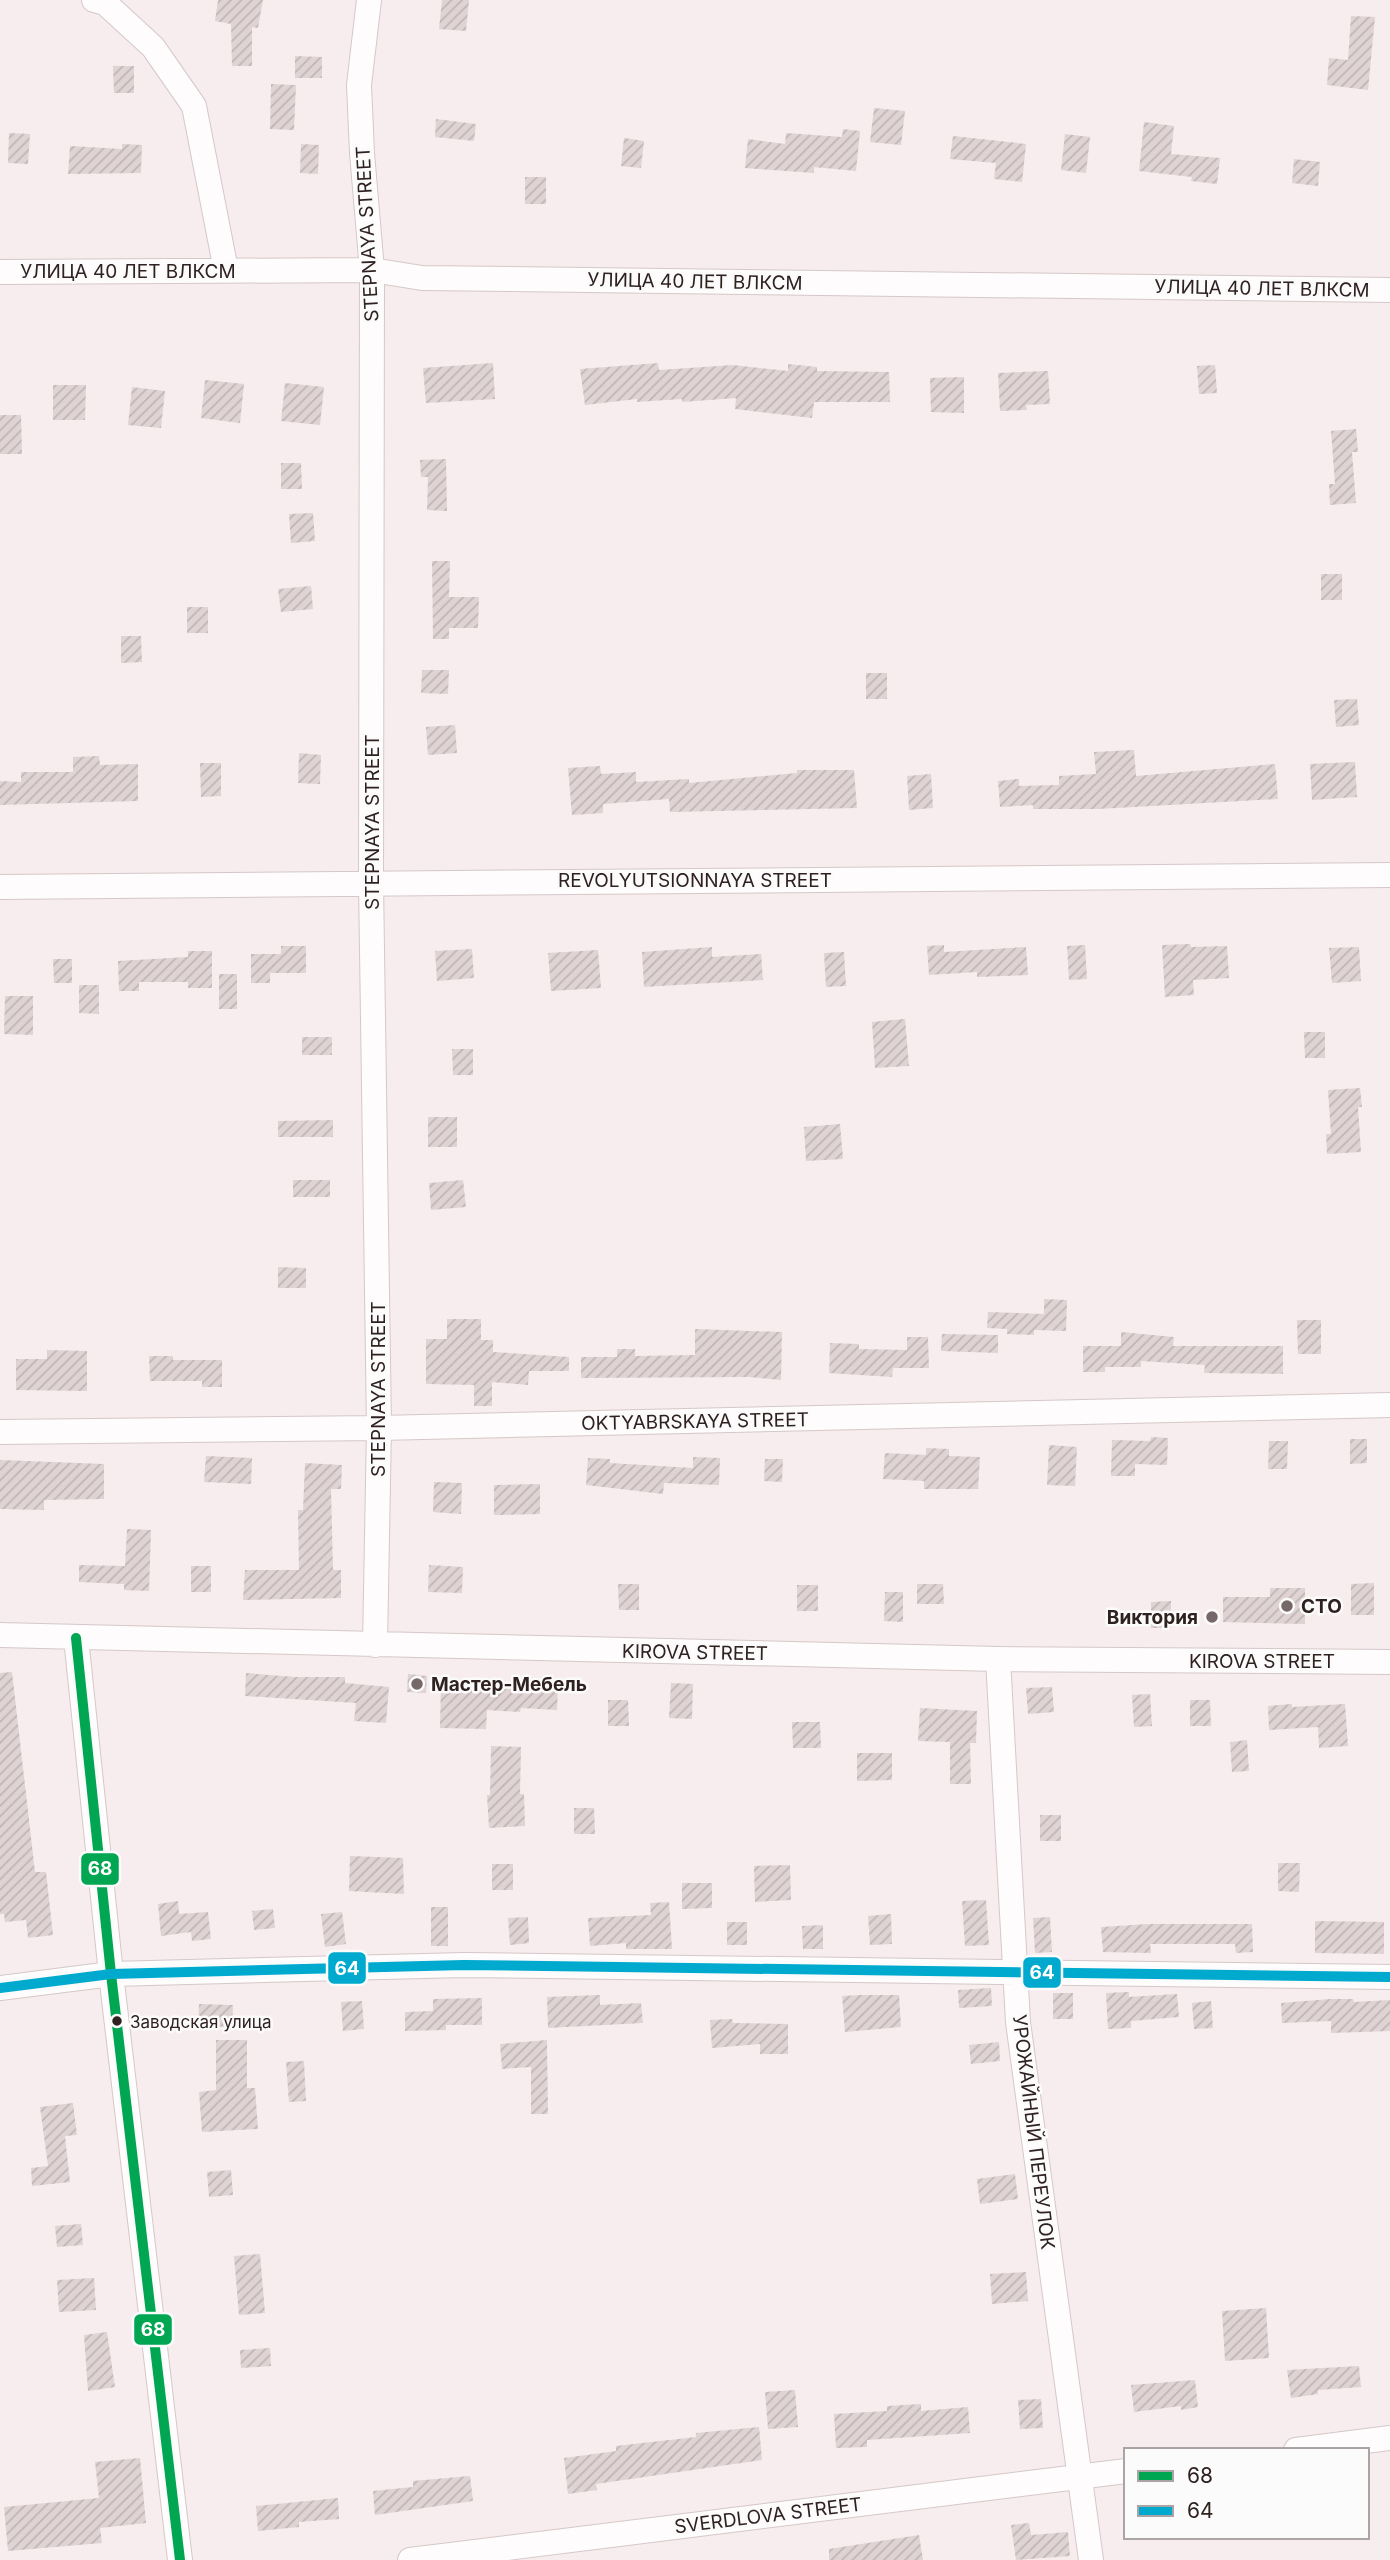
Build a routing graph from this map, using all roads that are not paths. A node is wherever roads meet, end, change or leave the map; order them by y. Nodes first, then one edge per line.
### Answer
1 (94, 0) edge
2 (369, 0) edge
3 (226, 270) junction
4 (372, 270) junction
5 (0, 272) edge
6 (1390, 290) edge
7 (1390, 875) edge
8 (371, 882) junction
9 (0, 887) edge
10 (1390, 1405) edge
11 (379, 1428) junction
12 (0, 1432) edge
13 (0, 1635) edge
14 (76, 1637) junction
15 (375, 1645) junction
16 (998, 1659) junction
17 (1390, 1662) edge
18 (1016, 1973) junction
19 (111, 1974) junction
20 (1390, 1977) edge
21 (0, 1988) edge
22 (1390, 2438) edge
23 (1312, 2448) edge
24 (1124, 2471) edge
25 (1080, 2476) junction
26 (180, 2560) edge
27 (410, 2560) edge
28 (1091, 2560) edge

1 - 3 street
2 - 4 street, STEPNAYA STREET
3 - 4 street, УЛИЦА 40 ЛЕТ ВЛКСМ
3 - 5 street, УЛИЦА 40 ЛЕТ ВЛКСМ
4 - 6 street, УЛИЦА 40 ЛЕТ ВЛКСМ
4 - 8 street, STEPNAYA STREET
7 - 8 street, REVOLYUTSIONNAYA STREET
8 - 9 street, REVOLYUTSIONNAYA STREET
8 - 11 street, STEPNAYA STREET
10 - 11 street, OKTYABRSKAYA STREET
11 - 12 street, OKTYABRSKAYA STREET
11 - 15 street, STEPNAYA STREET
13 - 14 street, KIROVA STREET
14 - 15 street, KIROVA STREET
14 - 19 street
15 - 16 street, KIROVA STREET
16 - 17 street, KIROVA STREET
16 - 18 street, УРОЖАЙНЫЙ ПЕРЕУЛОК
18 - 19 street
18 - 20 street
18 - 25 street, УРОЖАЙНЫЙ ПЕРЕУЛОК
19 - 21 street
19 - 26 street
22 - 23 street
24 - 25 street, SVERDLOVA STREET
25 - 27 street, SVERDLOVA STREET
25 - 28 street, УРОЖАЙНЫЙ ПЕРЕУЛОК

